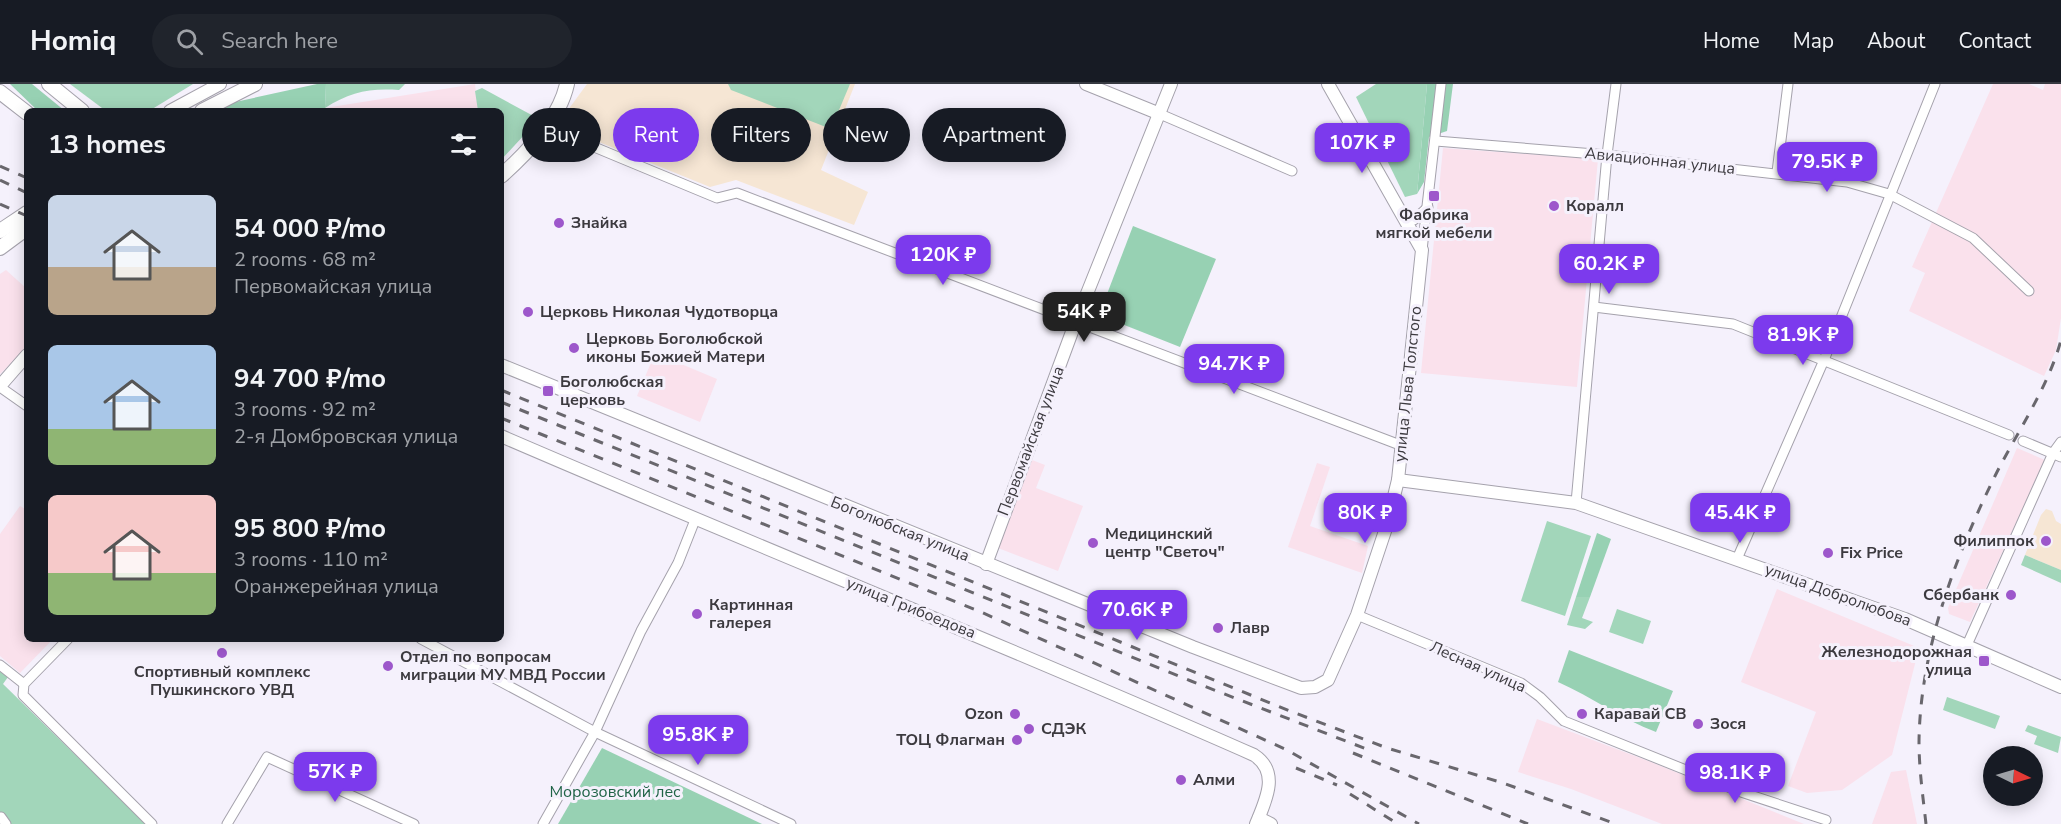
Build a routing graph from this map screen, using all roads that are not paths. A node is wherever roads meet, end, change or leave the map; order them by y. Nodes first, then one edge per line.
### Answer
1 (49, 84) edge
2 (219, 84) edge
3 (255, 84) edge
4 (575, 84) edge
5 (1086, 84) edge
6 (1171, 84) edge
7 (1328, 84) edge
8 (1441, 84) edge
9 (1616, 84) edge
10 (1788, 84) edge
11 (1935, 84) edge
12 (566, 91) edge
13 (0, 92) edge
14 (78, 108) edge
15 (175, 108) edge
16 (208, 108) edge
17 (557, 108) edge
18 (24, 110) edge
19 (1160, 114) junction
20 (1436, 141) junction
21 (601, 150) edge
22 (1607, 155) junction
23 (522, 158) edge
24 (1292, 171) dead end
25 (1777, 172) junction
26 (504, 173) edge
27 (1889, 194) junction
28 (1428, 207) junction
29 (24, 215) edge
30 (1406, 221) junction
31 (24, 230) edge
32 (0, 231) edge
33 (0, 249) edge
34 (1422, 250) junction
35 (2029, 291) dead end
36 (1594, 307) junction
37 (1076, 321) junction
38 (24, 359) edge
39 (1824, 360) junction
40 (504, 366) edge
41 (0, 387) edge
42 (24, 403) edge
43 (2009, 435) dead end
44 (504, 437) edge
45 (2023, 441) dead end
46 (2061, 442) edge
47 (1400, 445) junction
48 (2057, 455) edge
49 (1398, 480) junction
50 (1576, 503) junction
51 (695, 520) junction
52 (1737, 559) junction
53 (986, 564) junction
54 (1357, 615) junction
55 (65, 642) edge
56 (427, 642) edge
57 (1967, 645) junction
58 (0, 665) edge
59 (24, 684) junction
60 (2061, 687) edge
61 (1301, 688) joint
62 (595, 732) junction
63 (1826, 820) dead end
64 (1257, 821) edge
65 (152, 824) edge
66 (227, 824) edge
67 (414, 824) edge
68 (543, 824) edge
69 (791, 824) edge
70 (1271, 824) edge

1 - 14 main road
2 - 15 street
3 - 16 main road
4 - 12 street
5 - 19 street
6 - 19 street, Первомайская улица
7 - 30 street
8 - 20 street, улица Льва Толстого
9 - 22 street
10 - 25 street
11 - 27 street
12 - 17 main road
13 - 18 main road
19 - 24 street
19 - 37 street, Первомайская улица
20 - 22 street, Авиационная улица
20 - 28 street, улица Льва Толстого
21 - 37 street
22 - 25 street, Авиационная улица
22 - 36 street
23 - 26 main road
25 - 27 street, Авиационная улица
27 - 35 street, Авиационная улица
27 - 39 street
28 - 30 street
28 - 34 street, улица Льва Толстого
29 - 32 main road
30 - 34 street
31 - 33 main road
34 - 47 street, улица Льва Толстого
36 - 39 street
36 - 50 street
37 - 47 street
37 - 53 street, Первомайская улица
38 - 41 street
39 - 43 street
39 - 52 street
40 - 53 street, Боголюбская улица
41 - 42 street
44 - 51 street, улица Грибоедова
45 - 48 street
46 - 48 street
47 - 49 street, улица Льва Толстого
48 - 57 street
49 - 50 street, улица Добролюбова
49 - 54 street, улица Льва Толстого
50 - 52 street, улица Добролюбова
51 - 62 street
51 - 64 street, улица Грибоедова
52 - 57 street, улица Добролюбова
53 - 61 street, Боголюбская улица
54 - 61 street, улица Льва Толстого
54 - 63 street, Лесная улица
55 - 59 street
56 - 62 street
57 - 60 street, улица Добролюбова
58 - 59 street
59 - 65 street
62 - 68 street
62 - 69 street
64 - 70 street
66 - 67 street

